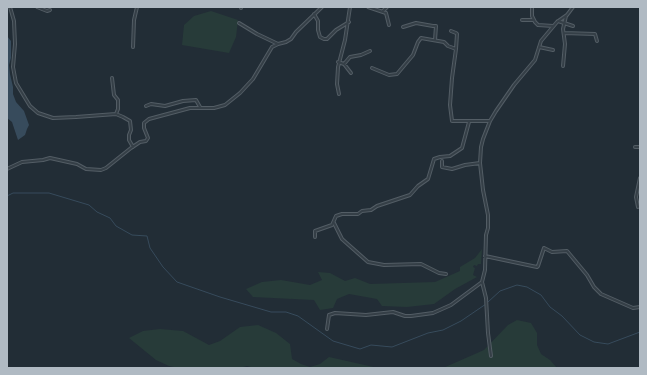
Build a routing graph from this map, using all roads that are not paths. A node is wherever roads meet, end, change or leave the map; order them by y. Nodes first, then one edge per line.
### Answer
1 (10, 7) edge
2 (37, 7) edge
3 (137, 7) edge
4 (322, 7) edge
5 (350, 7) edge
6 (368, 7) edge
7 (387, 7) edge
8 (532, 7) edge
9 (573, 7) edge
10 (50, 10) dead end
11 (383, 11) junction
12 (314, 14) junction
13 (566, 15) junction
14 (522, 20) dead end
15 (533, 20) junction
16 (558, 20) junction
17 (348, 22) junction
18 (239, 23) dead end
19 (564, 23) junction
20 (389, 25) dead end
21 (553, 26) junction
22 (573, 26) dead end
23 (403, 27) dead end
24 (451, 31) dead end
25 (564, 33) junction
26 (435, 40) junction
27 (597, 41) dead end
28 (278, 44) junction
29 (133, 47) dead end
30 (538, 47) junction
31 (456, 49) junction
32 (553, 50) dead end
33 (370, 51) dead end
34 (338, 62) junction
35 (344, 64) junction
36 (563, 66) dead end
37 (372, 68) dead end
38 (351, 73) dead end
39 (112, 78) dead end
40 (339, 94) dead end
41 (146, 106) dead end
42 (200, 107) junction
43 (116, 114) junction
44 (490, 121) junction
45 (469, 122) junction
46 (133, 147) junction
47 (635, 147) dead end
48 (640, 147) edge
49 (442, 161) dead end
50 (480, 163) junction
51 (7, 169) edge
52 (640, 178) edge
53 (638, 207) dead end
54 (334, 223) junction
55 (315, 237) dead end
56 (485, 256) junction
57 (446, 274) dead end
58 (482, 282) junction
59 (640, 307) edge
60 (327, 329) dead end
61 (491, 356) dead end

1 - 43 street
2 - 10 street
3 - 29 street
4 - 12 street
5 - 17 street
6 - 11 street
7 - 11 street
8 - 15 street
9 - 13 street
11 - 20 street
12 - 17 street
12 - 28 street
13 - 16 street
13 - 19 street
14 - 15 street
15 - 21 street
16 - 19 street
16 - 21 street
17 - 34 street
18 - 28 street
19 - 22 street
19 - 25 street
21 - 30 street
23 - 26 street
24 - 31 street
25 - 27 street
25 - 36 street
26 - 31 street
26 - 37 street
28 - 42 street
30 - 32 street
30 - 44 street
31 - 45 street
33 - 35 street
34 - 35 street
34 - 40 street
35 - 38 street
39 - 43 street
41 - 42 street
42 - 46 street
43 - 46 street
44 - 45 street
44 - 50 street
45 - 54 street
46 - 51 street
47 - 48 street
49 - 50 street
50 - 56 street
52 - 53 street
54 - 55 street
54 - 57 street
56 - 58 street
56 - 59 street
58 - 60 street
58 - 61 street

